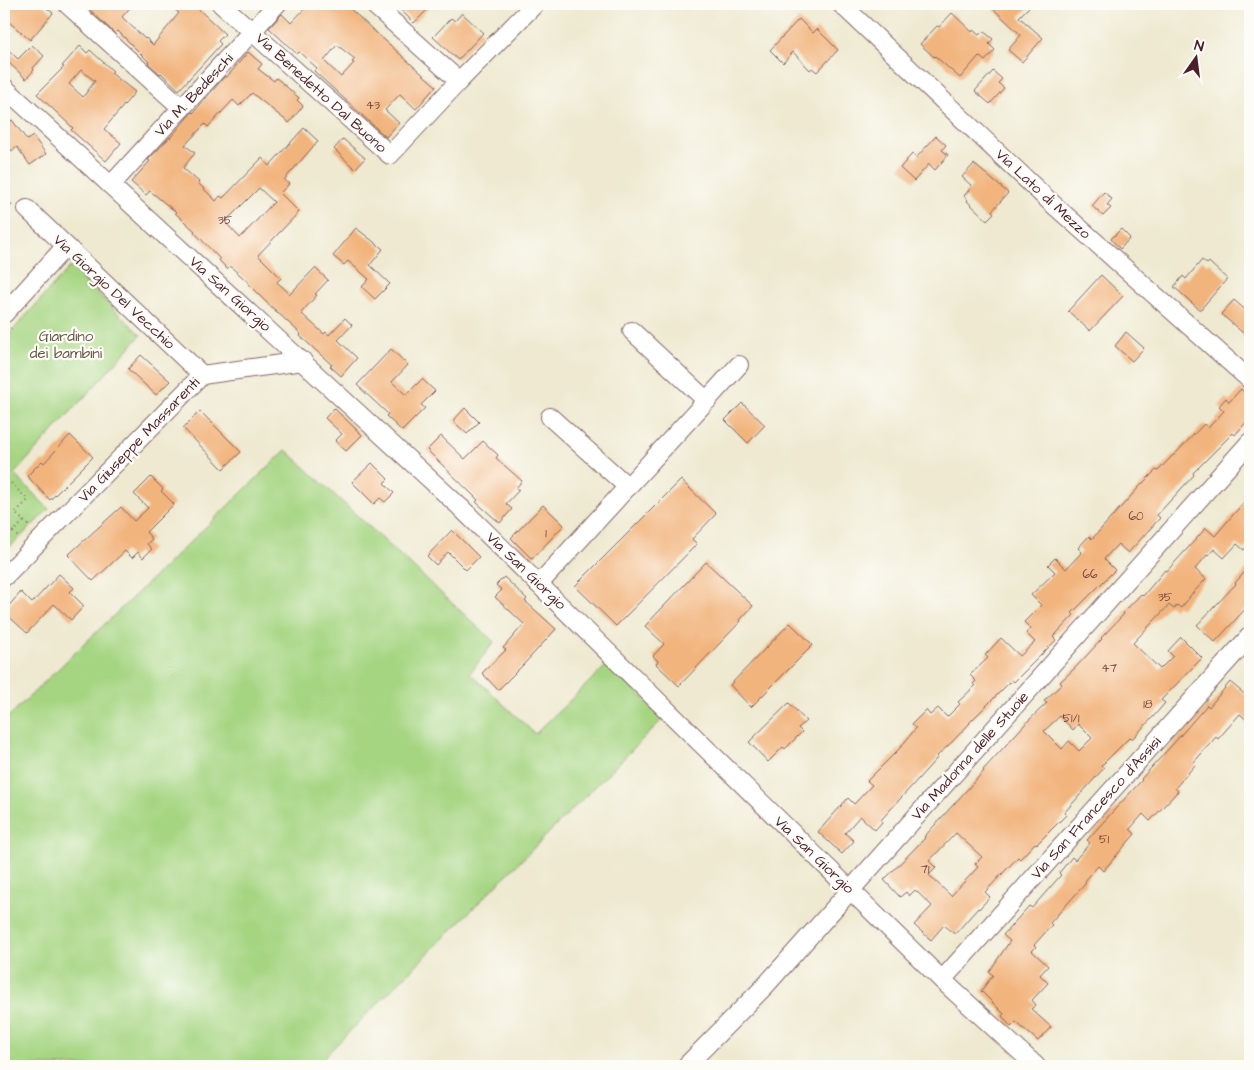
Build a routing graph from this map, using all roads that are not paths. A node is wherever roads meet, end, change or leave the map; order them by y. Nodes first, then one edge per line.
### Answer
1 (67, 4) edge
2 (221, 4) edge
3 (277, 4) edge
4 (373, 4) edge
5 (535, 4) edge
6 (841, 4) edge
7 (252, 32) junction
8 (459, 82) junction
9 (4, 87) edge
10 (182, 108) junction
11 (110, 185) junction
12 (27, 209) dead end
13 (65, 246) junction
14 (7, 321) edge
15 (632, 331) dead end
16 (303, 361) junction
17 (740, 365) dead end
18 (202, 375) junction
19 (1250, 380) edge
20 (707, 401) junction
21 (550, 417) dead end
22 (1250, 442) edge
23 (628, 487) junction
24 (4, 577) edge
25 (540, 584) junction
26 (1250, 636) edge
27 (850, 890) junction
28 (942, 980) junction
29 (686, 1066) edge
30 (1036, 1066) edge

1 - 10 street
2 - 7 street, Via Benedetto Dal Buono
3 - 7 street, Via M. Bedeschi
4 - 8 street
5 - 8 street
6 - 19 street, Via Lato di Mezzo
7 - 8 street, Via Benedetto Dal Buono
7 - 10 street, Via M. Bedeschi
9 - 11 street, Via San Giorgio
10 - 11 street, Via M. Bedeschi
11 - 16 street, Via San Giorgio
12 - 13 street, Via Giorgio Del Vecchio
13 - 14 street
13 - 18 street, Via Giorgio Del Vecchio
15 - 20 street
16 - 18 street, Via Giuseppe Massarenti
16 - 25 street, Via San Giorgio
17 - 20 street
18 - 24 street, Via Giuseppe Massarenti
20 - 23 street
21 - 23 street
22 - 27 street, Via Madonna delle Stuoie
23 - 25 street
25 - 27 street, Via San Giorgio
26 - 28 street, Via San Francesco d'Assisi
27 - 28 street, Via San Giorgio
27 - 29 street, Via Madonna delle Stuoie
28 - 30 street, Via San Giorgio

